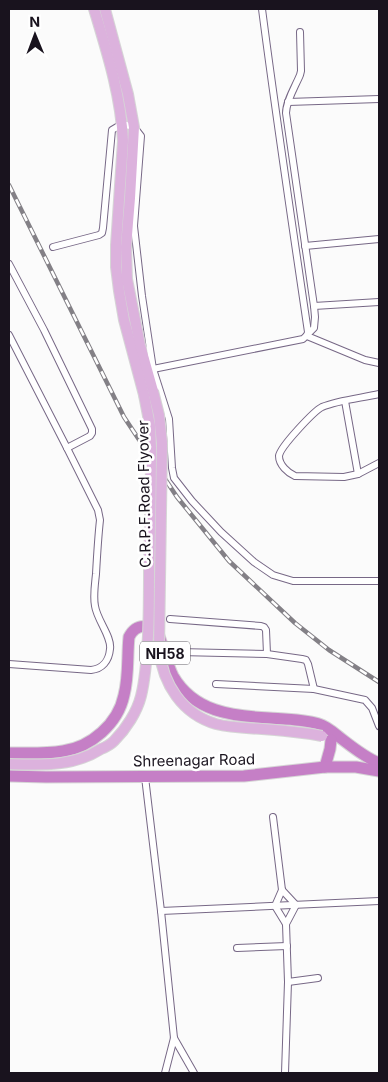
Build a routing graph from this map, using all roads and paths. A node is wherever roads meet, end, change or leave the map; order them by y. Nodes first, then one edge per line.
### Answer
1 (94, 9) edge
2 (105, 9) edge
3 (262, 9) edge
4 (300, 32) dead end
5 (379, 98) edge
6 (288, 102) junction
7 (122, 124) junction
8 (134, 127) junction
9 (379, 239) edge
10 (306, 246) junction
11 (53, 247) dead end
12 (9, 264) edge
13 (379, 302) edge
14 (314, 306) junction
15 (9, 335) edge
16 (307, 336) junction
17 (379, 363) edge
18 (153, 369) junction
19 (379, 394) edge
20 (345, 401) junction
21 (67, 448) junction
22 (379, 463) edge
23 (358, 474) junction
24 (379, 581) edge
25 (170, 620) dead end
26 (179, 652) dead end
27 (267, 654) junction
28 (9, 664) edge
29 (216, 684) dead end
30 (314, 689) junction
31 (379, 726) edge
32 (326, 738) junction
33 (346, 742) junction
34 (9, 753) edge
35 (379, 763) edge
36 (9, 764) edge
37 (325, 767) junction
38 (379, 771) edge
39 (9, 776) edge
40 (145, 777) junction
41 (273, 817) dead end
42 (282, 890) junction
43 (379, 900) edge
44 (296, 905) junction
45 (274, 906) junction
46 (161, 911) junction
47 (286, 924) junction
48 (287, 946) junction
49 (237, 948) dead end
50 (318, 978) dead end
51 (288, 982) junction
52 (174, 1038) junction
53 (165, 1071) edge
54 (194, 1073) edge
55 (285, 1073) edge

1 - 7 main road, C.R.P.F.Road Flyover
2 - 8 main road, C.R.P.F.Road Flyover
3 - 16 street
4 - 6 street
5 - 6 street
6 - 10 street
7 - 8 street
7 - 11 street
7 - 36 main road, C.R.P.F.Road Flyover, bridge
8 - 18 street
8 - 32 main road, C.R.P.F.Road Flyover, bridge
9 - 10 street
10 - 14 street
12 - 21 street
13 - 14 street
14 - 16 street
15 - 21 street
16 - 17 street
16 - 18 street
18 - 24 street
19 - 20 street
20 - 23 street
20 - 23 street
21 - 28 street
22 - 23 street
25 - 27 street
26 - 27 street
27 - 30 street
29 - 30 street
30 - 31 street
32 - 33 main road, C.R.P.F.Road Flyover
32 - 37 highway
33 - 34 highway, NH58
33 - 35 highway, NH58
37 - 38 highway, Shreenagar Road
37 - 40 highway, Shreenagar Road
39 - 40 highway, Shreenagar Road
40 - 46 street
41 - 42 street
42 - 44 street
42 - 45 street
43 - 44 street
44 - 45 street
44 - 47 street
45 - 46 street
45 - 47 street
46 - 52 street
47 - 48 street
48 - 49 street
48 - 51 street
50 - 51 street
51 - 55 street
52 - 53 street
52 - 54 street

